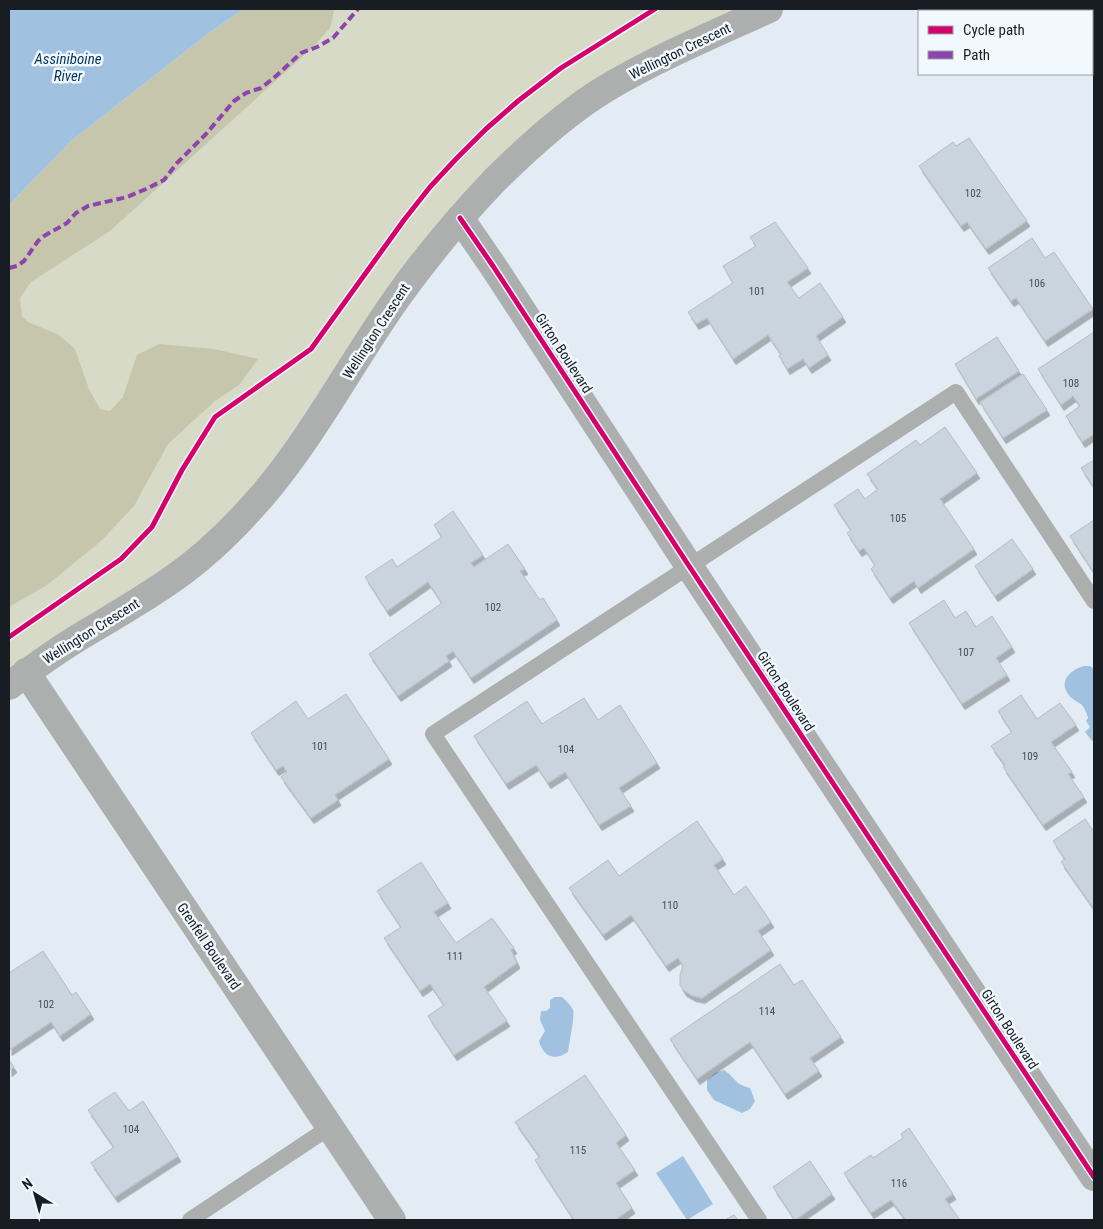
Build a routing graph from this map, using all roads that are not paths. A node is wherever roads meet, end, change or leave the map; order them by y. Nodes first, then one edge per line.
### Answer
1 (769, 9) edge
2 (460, 218) junction
3 (689, 566) junction
4 (1094, 601) edge
5 (18, 679) edge
6 (330, 1127) junction
7 (1094, 1177) edge
8 (190, 1220) edge
9 (392, 1220) edge
10 (759, 1220) edge

1 - 2 street, Wellington Crescent
2 - 3 street, Girton Boulevard
2 - 5 street, Wellington Crescent
3 - 4 lane
3 - 7 street, Girton Boulevard
3 - 10 lane
5 - 6 street, Grenfell Boulevard
6 - 8 lane
6 - 9 street, Grenfell Boulevard

